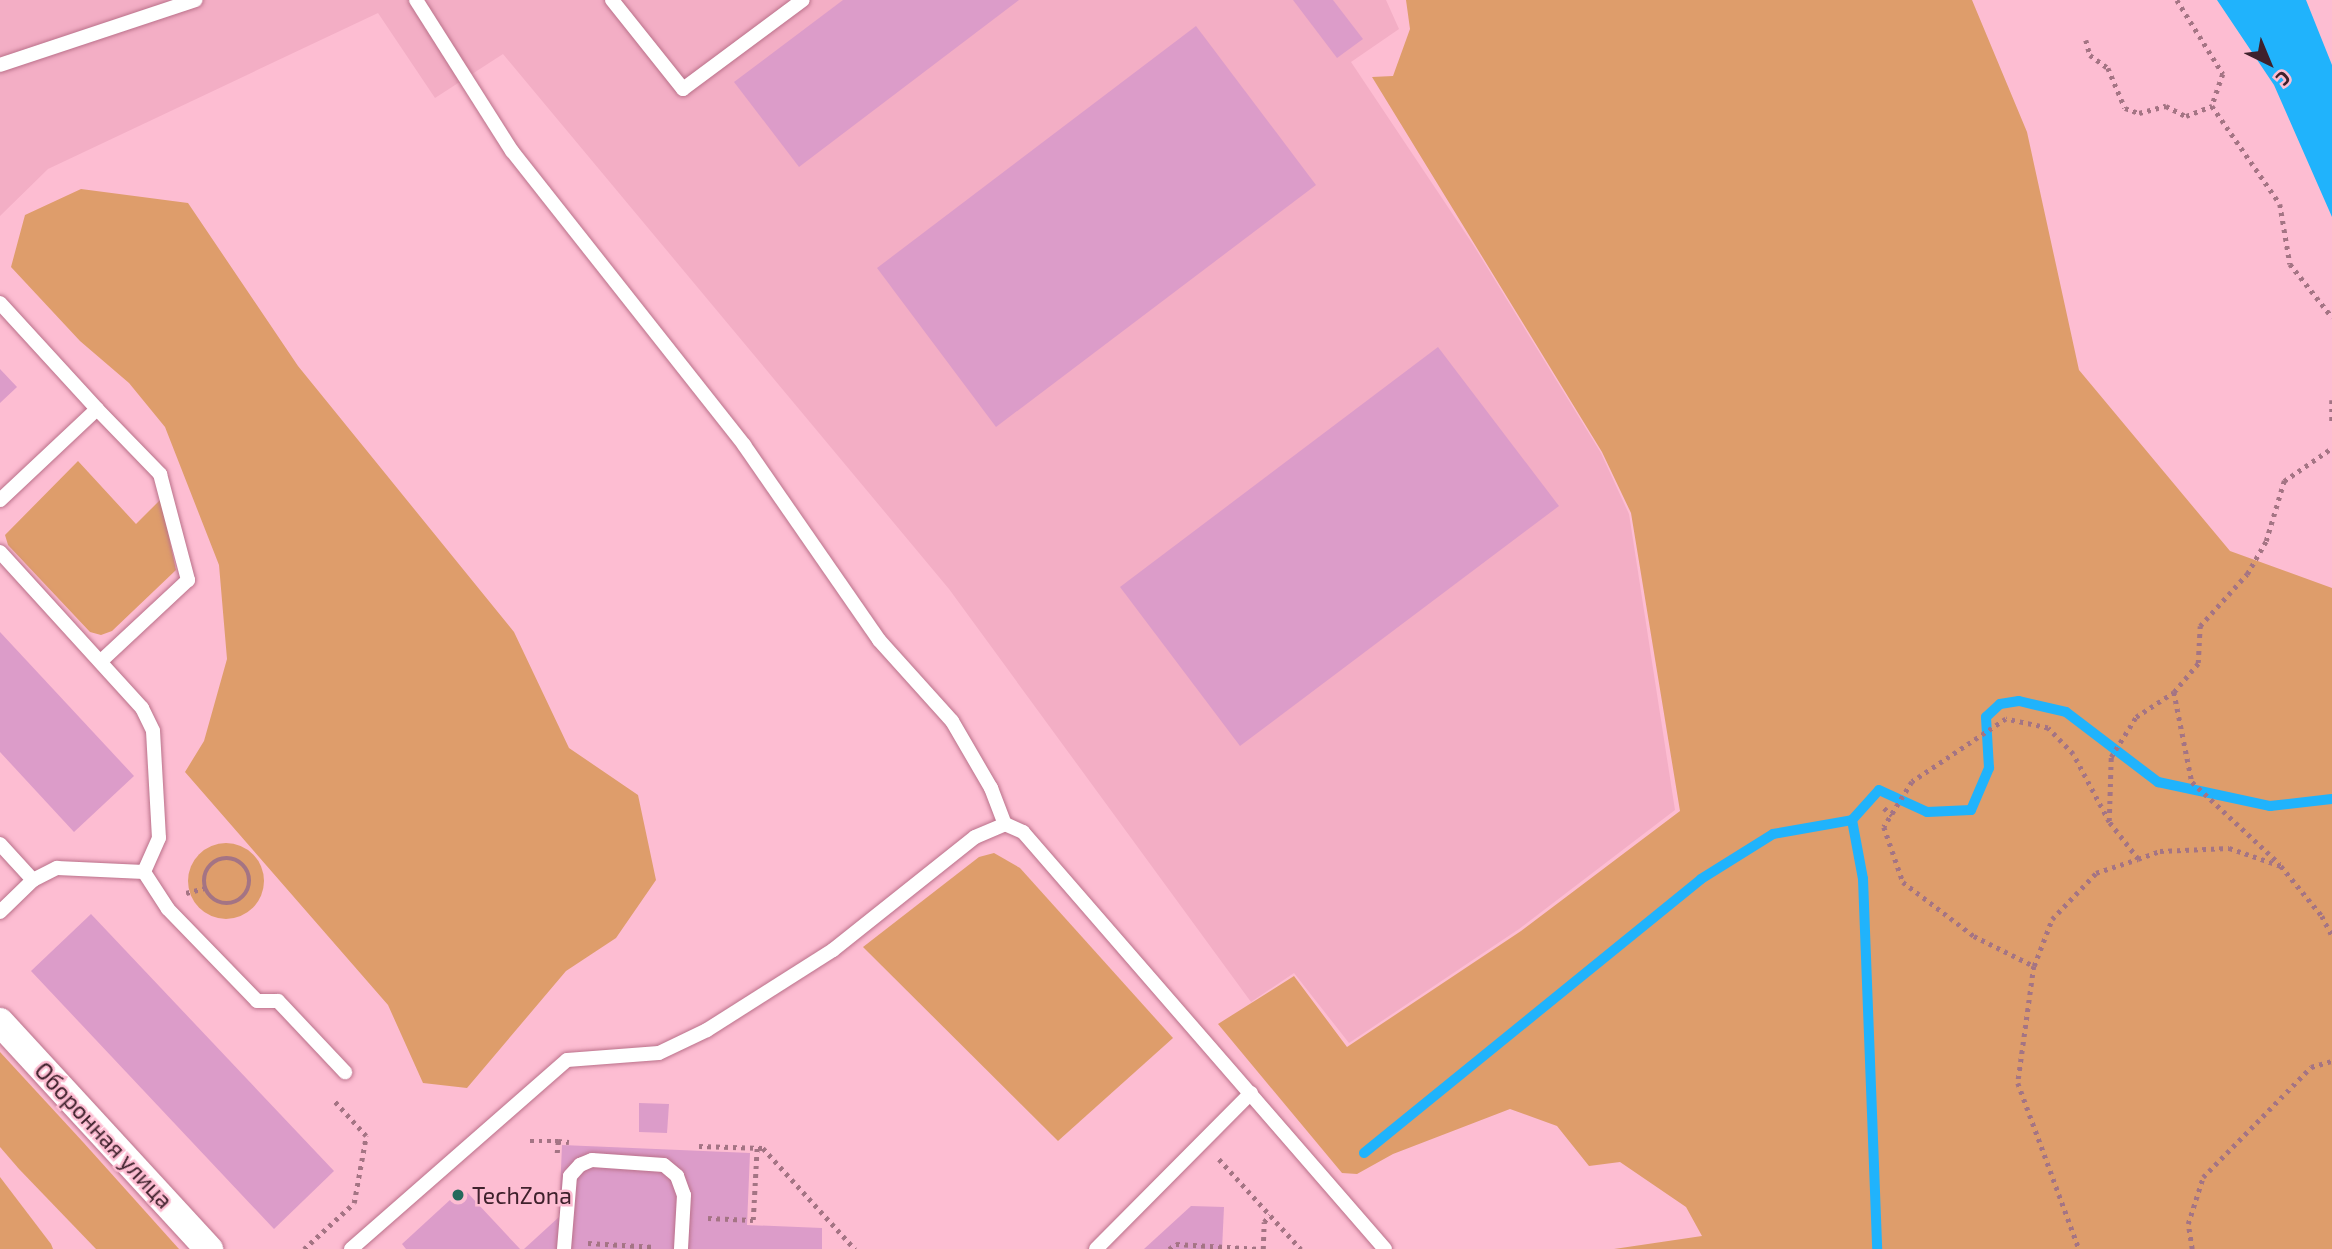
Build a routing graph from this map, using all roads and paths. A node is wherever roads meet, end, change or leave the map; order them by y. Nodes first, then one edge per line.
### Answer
1 (195, 0) edge
2 (416, 0) edge
3 (612, 0) edge
4 (803, 0) edge
5 (2176, 0) edge
6 (2086, 40) dead end
7 (0, 65) edge
8 (2212, 106) junction
9 (0, 303) edge
10 (2332, 317) edge
11 (2332, 401) edge
12 (97, 409) junction
13 (2332, 423) edge
14 (2332, 448) edge
15 (0, 500) edge
16 (0, 552) edge
17 (101, 661) junction
18 (2174, 692) junction
19 (1884, 808) dead end
20 (1892, 815) junction
21 (2109, 822) junction
22 (1005, 824) junction
23 (0, 844) edge
24 (2138, 859) junction
25 (2281, 866) junction
26 (144, 872) junction
27 (33, 880) junction
28 (234, 904) joint
29 (0, 912) edge
30 (2332, 936) edge
31 (2034, 966) junction
32 (0, 1022) edge
33 (2332, 1060) edge
34 (345, 1072) dead end
35 (1251, 1093) junction
36 (334, 1101) dead end
37 (530, 1141) dead end
38 (558, 1141) dead end
39 (1202, 1141) junction
40 (699, 1146) dead end
41 (757, 1147) junction
42 (1270, 1216) junction
43 (683, 1217) junction
44 (563, 1246) edge
45 (631, 1247) edge
46 (209, 1249) edge
47 (304, 1249) edge
48 (351, 1249) edge
49 (681, 1249) edge
50 (855, 1249) edge
51 (1096, 1249) edge
52 (1169, 1249) edge
53 (1262, 1249) edge
54 (1301, 1249) edge
55 (1385, 1249) edge
56 (2079, 1249) edge
57 (2192, 1249) edge

1 - 7 lane
2 - 22 lane
3 - 4 lane
5 - 8 path
6 - 8 path
8 - 10 path
9 - 12 lane
11 - 13 path
12 - 15 lane
12 - 17 lane
14 - 18 path
16 - 17 lane
17 - 26 lane
18 - 21 path
18 - 25 path
19 - 20 path
20 - 21 path
20 - 31 path
21 - 24 path
22 - 35 lane
22 - 48 lane
23 - 27 lane
24 - 25 path
24 - 31 path
25 - 30 path
26 - 27 lane
26 - 34 lane
27 - 29 lane
28 - 28 path
31 - 56 path
32 - 46 street, Оборонная улица
33 - 57 path
35 - 39 lane
35 - 55 lane
36 - 47 path
37 - 38 path
39 - 42 path
39 - 51 lane
40 - 41 path
41 - 43 path
41 - 50 path
42 - 53 path
42 - 54 path
43 - 44 lane
43 - 45 path
43 - 49 lane
44 - 45 path
52 - 53 path

